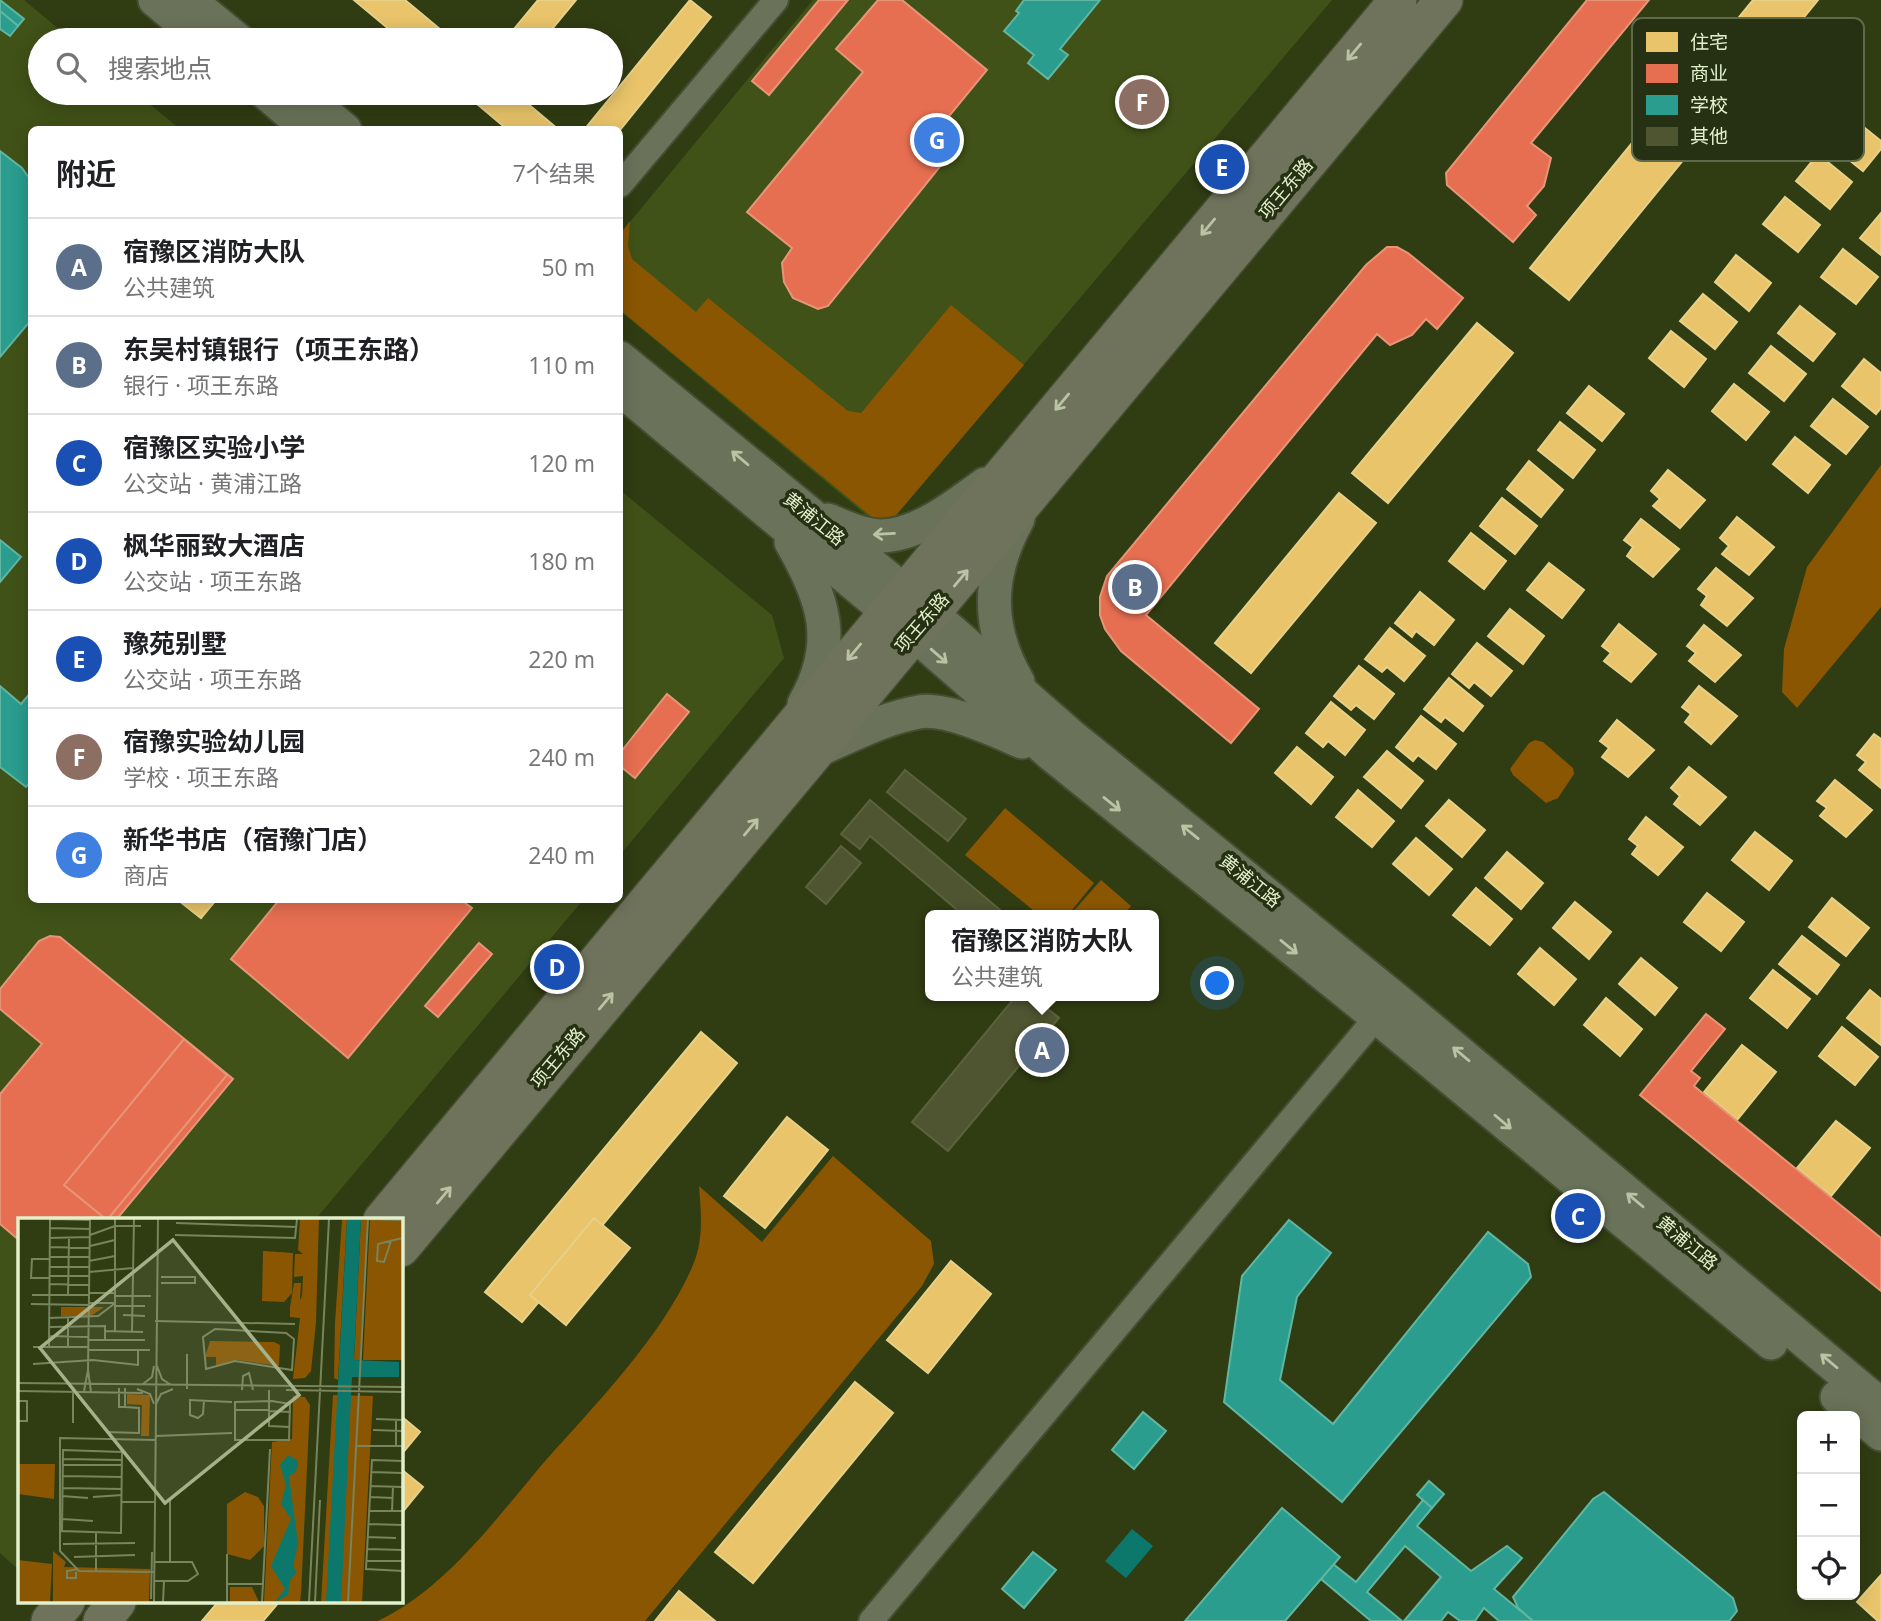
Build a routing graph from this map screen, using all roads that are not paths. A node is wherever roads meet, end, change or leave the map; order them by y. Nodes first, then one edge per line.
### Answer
1 (155, 0) edge
2 (189, 0) edge
3 (776, 0) edge
4 (1398, 0) edge
5 (1444, 0) edge
6 (189, 28) edge
7 (223, 28) edge
8 (280, 105) edge
9 (315, 105) edge
10 (304, 126) edge
11 (340, 126) edge
12 (623, 181) edge
13 (623, 361) edge
14 (623, 391) edge
15 (1020, 480) junction
16 (785, 510) junction
17 (909, 613) junction
18 (801, 740) junction
19 (1060, 745) junction
20 (1385, 1008) junction
21 (384, 1218) edge
22 (402, 1247) edge
23 (1881, 1405) edge
24 (1881, 1434) edge
25 (64, 1604) edge
26 (115, 1604) edge
27 (50, 1621) edge
28 (102, 1621) edge
29 (871, 1621) edge

1 - 6 street
2 - 7 street
3 - 12 street
4 -> 15 main road, 项王东路
5 - 15 main road, 项王东路
8 - 10 street
9 - 11 street
16 -> 13 street, 黄浦江路
14 - 16 street, 黄浦江路
15 -> 16 street
15 - 17 main road, 项王东路
15 - 19 street
16 - 17 street, 黄浦江路
16 -> 18 street
17 - 18 main road, 项王东路
17 - 19 street, 黄浦江路
18 - 19 street
18 - 21 main road, 项王东路
22 -> 18 main road, 项王东路
19 - 20 street, 黄浦江路
23 -> 20 street, 黄浦江路
20 -> 24 street, 黄浦江路
20 - 29 street
25 - 27 main road
26 - 28 main road

